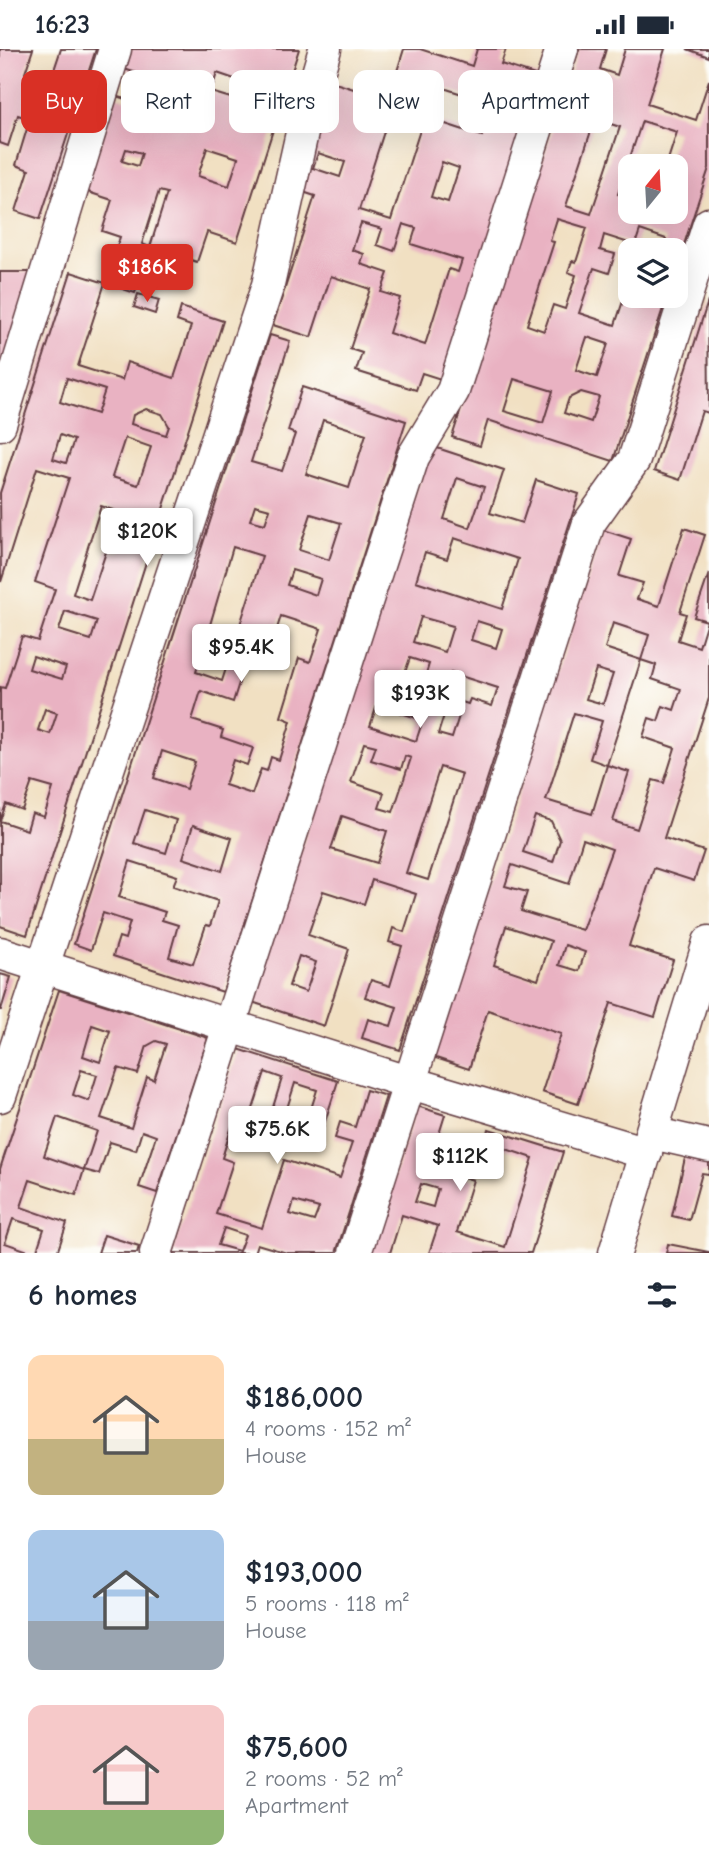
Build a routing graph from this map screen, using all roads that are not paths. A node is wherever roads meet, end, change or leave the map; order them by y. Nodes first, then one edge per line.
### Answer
1 (115, 49) edge
2 (325, 49) edge
3 (562, 49) edge
4 (709, 224) edge
5 (0, 424) edge
6 (709, 942) edge
7 (0, 953) edge
8 (42, 967) junction
9 (232, 1025) junction
10 (411, 1083) junction
11 (0, 1096) edge
12 (649, 1143) junction
13 (709, 1146) edge
14 (156, 1253) edge
15 (355, 1253) edge
16 (615, 1253) edge

1 - 5 street
2 - 8 street
3 - 9 street
4 - 10 street
6 - 12 street
7 - 8 street
8 - 9 street
8 - 11 street
9 - 10 street
9 - 14 street
10 - 12 street
10 - 15 street
12 - 13 street
12 - 16 street

